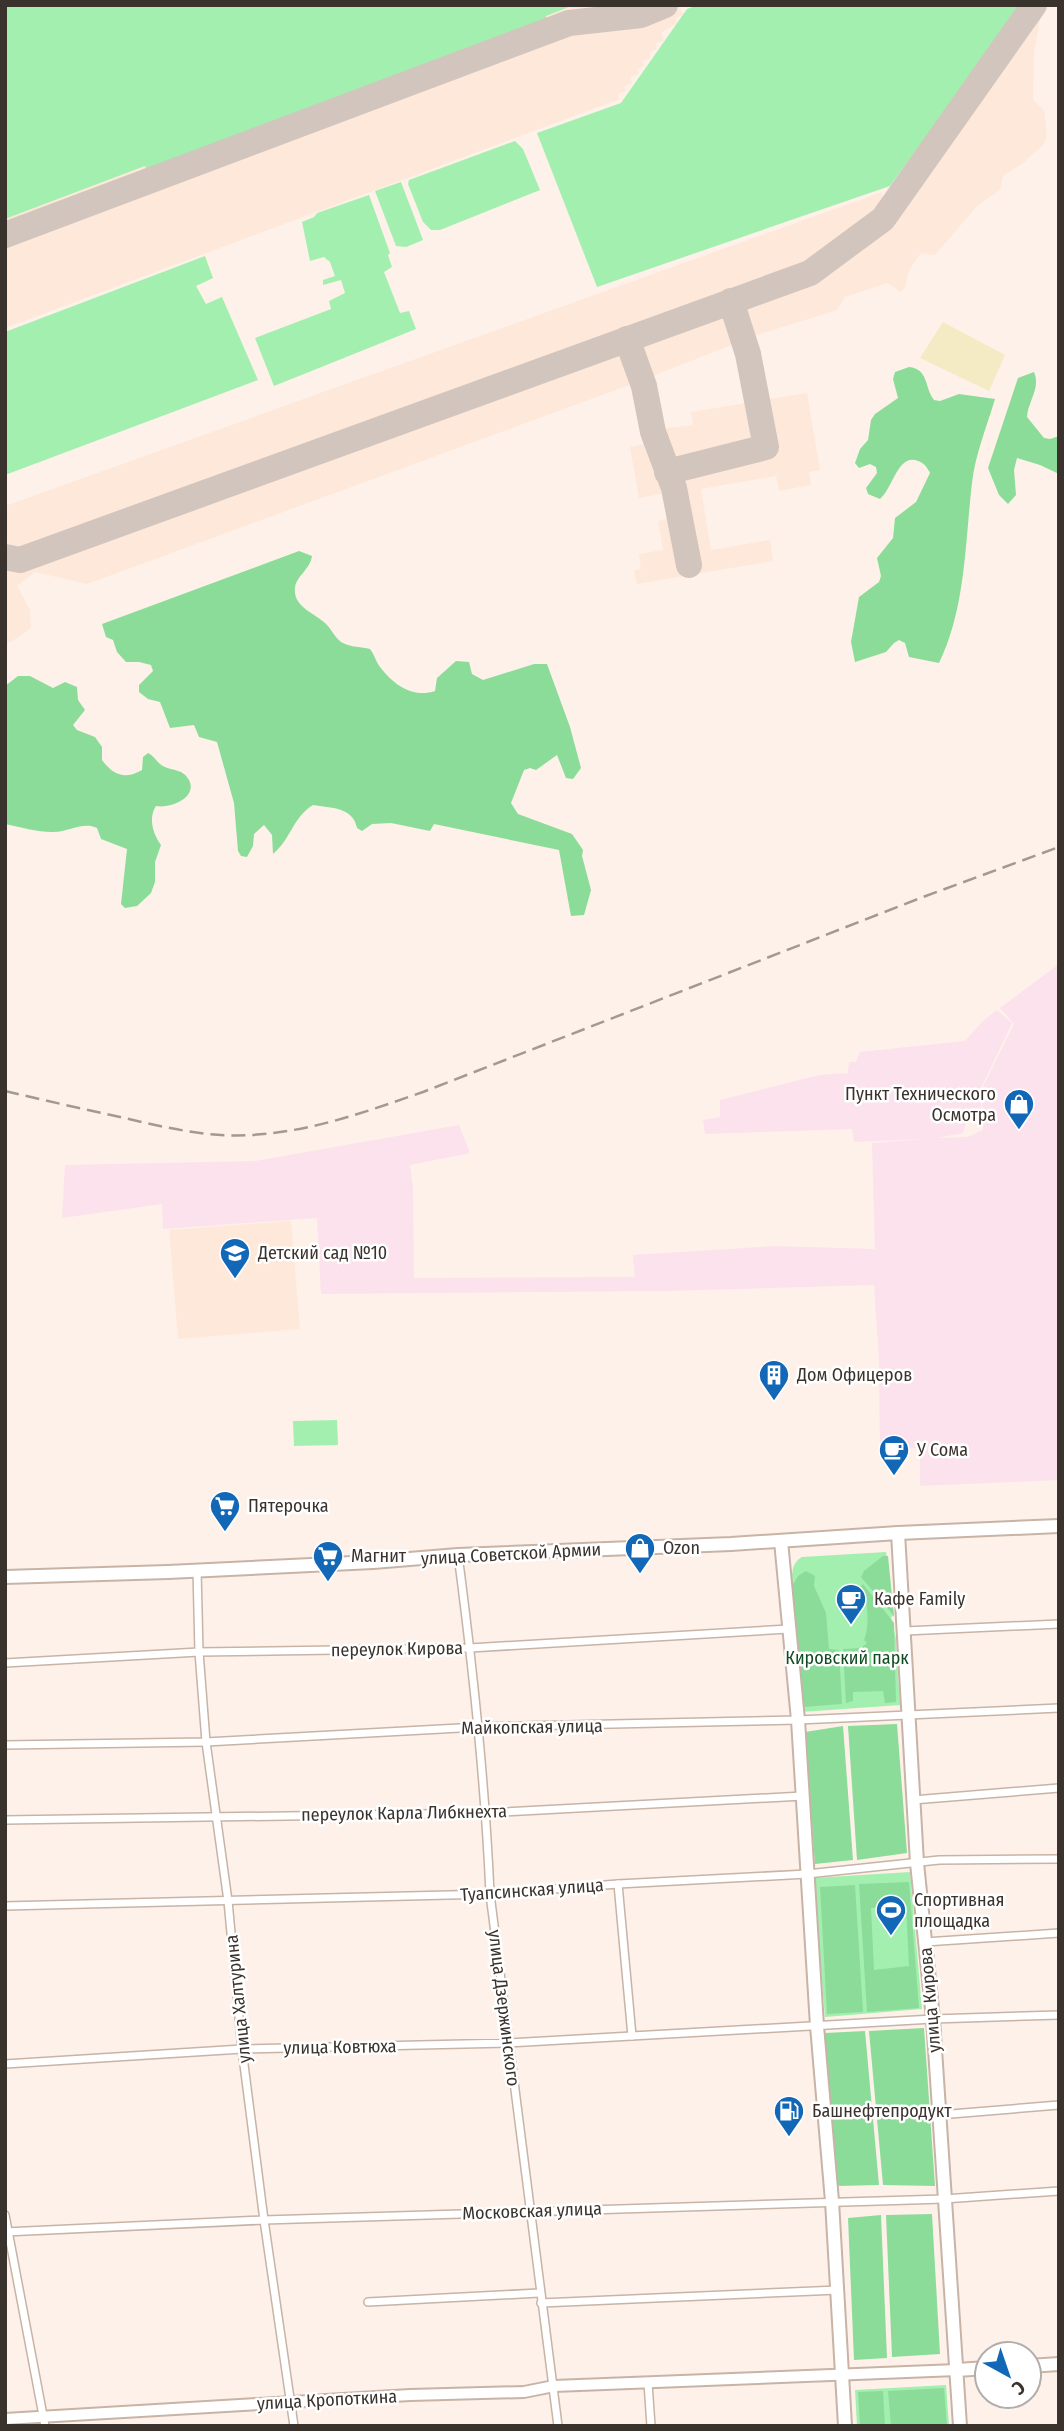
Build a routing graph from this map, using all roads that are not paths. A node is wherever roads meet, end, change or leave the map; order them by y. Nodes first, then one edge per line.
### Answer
1 (1059, 1525) edge
2 (898, 1533) junction
3 (781, 1541) junction
4 (458, 1555) junction
5 (197, 1570) junction
6 (5, 1577) edge
7 (1059, 1624) edge
8 (789, 1629) junction
9 (905, 1631) junction
10 (470, 1648) junction
11 (199, 1652) junction
12 (5, 1663) edge
13 (1059, 1708) edge
14 (909, 1714) junction
15 (798, 1720) junction
16 (478, 1727) junction
17 (206, 1742) junction
18 (5, 1745) edge
19 (1059, 1788) edge
20 (803, 1796) junction
21 (913, 1800) junction
22 (486, 1813) junction
23 (216, 1815) junction
24 (5, 1820) edge
25 (1059, 1859) edge
26 (918, 1863) junction
27 (807, 1874) junction
28 (618, 1884) junction
29 (490, 1894) junction
30 (228, 1901) junction
31 (5, 1906) edge
32 (1059, 1933) edge
33 (925, 1942) junction
34 (1059, 2015) edge
35 (933, 2019) junction
36 (817, 2026) junction
37 (632, 2036) junction
38 (508, 2043) junction
39 (242, 2049) junction
40 (5, 2064) edge
41 (1059, 2105) edge
42 (938, 2115) junction
43 (1059, 2191) edge
44 (944, 2199) junction
45 (832, 2201) junction
46 (529, 2211) junction
47 (5, 2215) edge
48 (264, 2220) junction
49 (6, 2232) edge
50 (838, 2290) junction
51 (539, 2293) junction
52 (368, 2302) dead end
53 (541, 2303) junction
54 (973, 2369) edge
55 (957, 2370) junction
56 (843, 2374) junction
57 (648, 2383) junction
58 (554, 2386) junction
59 (289, 2402) junction
60 (5, 2419) edge
61 (44, 2421) edge
62 (294, 2426) edge
63 (558, 2426) edge
64 (651, 2426) edge
65 (845, 2426) edge
66 (960, 2426) edge

1 - 2 main road, улица Советской Армии
2 - 3 main road, улица Советской Армии
2 - 9 main road, улица Кирова
3 - 4 main road, улица Советской Армии
3 - 8 main road
4 - 5 main road, улица Советской Армии
4 - 10 street, улица Дзержинского
5 - 6 main road, улица Советской Армии
5 - 11 street, улица Халтурина
7 - 9 street
8 - 10 street, переулок Кирова
8 - 15 main road
9 - 14 main road, улица Кирова
10 - 11 street, переулок Кирова
10 - 16 street, улица Дзержинского
11 - 12 street, переулок Кирова
11 - 17 street, улица Халтурина
13 - 14 street, Майкопская улица
14 - 15 street, Майкопская улица
14 - 21 main road, улица Кирова
15 - 16 street, Майкопская улица
15 - 20 main road
16 - 17 street, Майкопская улица
16 - 22 street, улица Дзержинского
17 - 18 street, Майкопская улица
17 - 23 street, улица Халтурина
19 - 21 street
20 - 22 street, переулок Карла Либкнехта
20 - 27 main road
21 - 26 main road, улица Кирова
22 - 23 street, переулок Карла Либкнехта
22 - 29 street, улица Дзержинского
23 - 24 street, переулок Карла Либкнехта
23 - 30 street, улица Халтурина
25 - 26 street, Туапсинская улица
26 - 27 street, Туапсинская улица
26 - 33 main road, улица Кирова
27 - 28 street, Туапсинская улица
27 - 36 main road
28 - 29 street, Туапсинская улица
28 - 37 street
29 - 30 street, Туапсинская улица
29 - 38 street, улица Дзержинского
30 - 31 street, Туапсинская улица
30 - 39 street, улица Халтурина
32 - 33 street
33 - 35 main road, улица Кирова
34 - 35 street, улица Ковтюха
35 - 36 street, улица Ковтюха
35 - 42 main road, улица Кирова
36 - 37 street, улица Ковтюха
36 - 45 main road
37 - 38 street, улица Ковтюха
38 - 39 street, улица Ковтюха
38 - 46 street, улица Дзержинского
39 - 40 street, улица Ковтюха
39 - 48 street, улица Халтурина
41 - 42 street
42 - 44 main road, улица Кирова
43 - 44 street, Московская улица
44 - 45 street, Московская улица
44 - 55 main road, улица Кирова
45 - 46 street, Московская улица
45 - 50 main road
46 - 48 street, Московская улица
46 - 51 street, улица Дзержинского
47 - 49 street
48 - 49 street, Московская улица
48 - 59 street, улица Халтурина
49 - 61 street
50 - 53 street
50 - 56 main road
51 - 52 street
51 - 53 street, улица Дзержинского
53 - 58 street, улица Дзержинского
54 - 55 main road, улица Кропоткина
55 - 56 main road, улица Кропоткина
55 - 66 main road, улица Кирова
56 - 57 main road, улица Кропоткина
56 - 65 main road
57 - 58 main road, улица Кропоткина
57 - 64 street
58 - 59 main road, улица Кропоткина
58 - 63 street, улица Дзержинского
59 - 61 main road, улица Кропоткина
59 - 62 street, улица Халтурина
60 - 61 main road, улица Кропоткина

